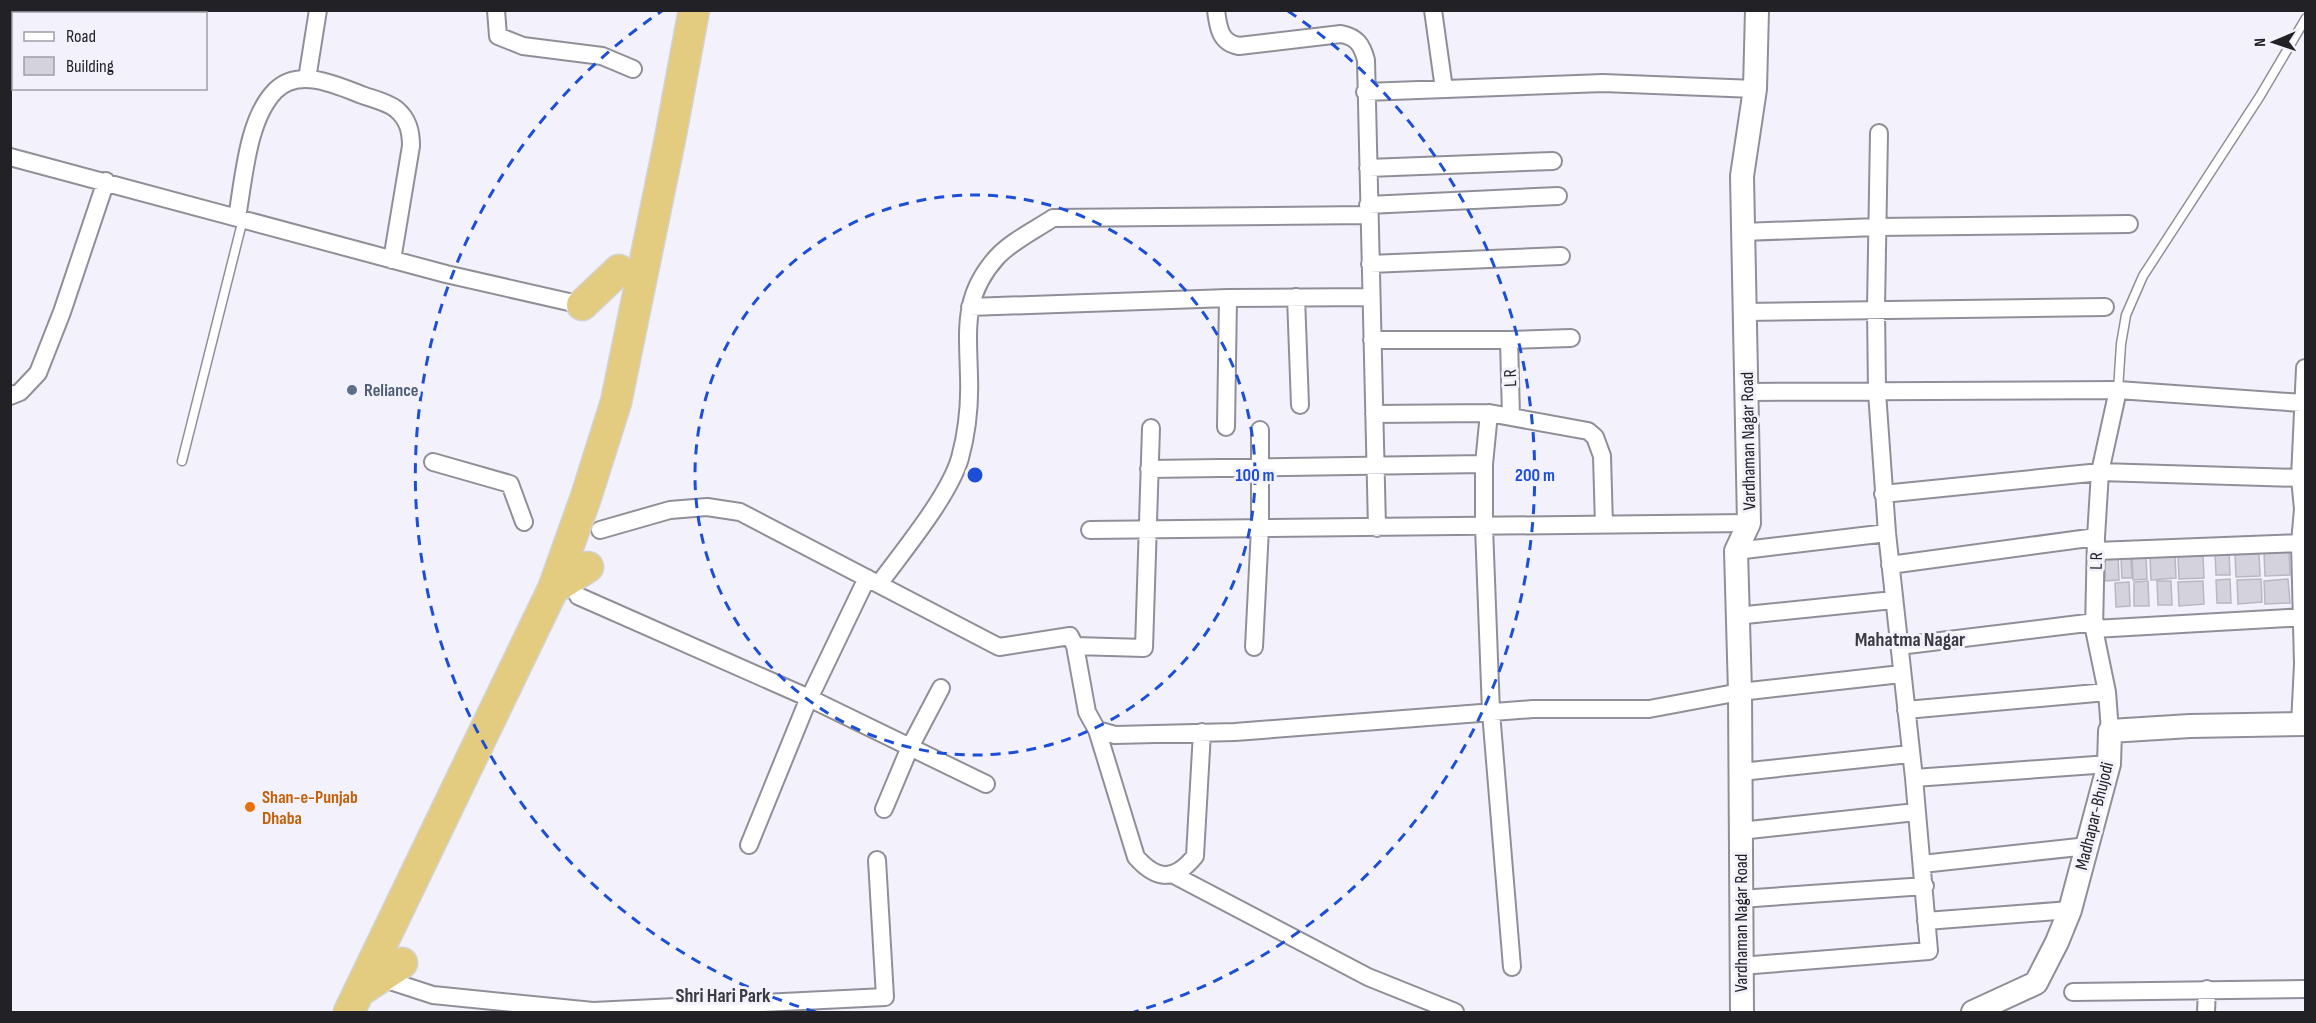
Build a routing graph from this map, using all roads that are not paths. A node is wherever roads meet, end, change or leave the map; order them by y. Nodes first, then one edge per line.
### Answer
1 (318, 10) edge
2 (496, 10) edge
3 (694, 10) edge
4 (1216, 10) edge
5 (1433, 10) edge
6 (1757, 10) edge
7 (2306, 18) edge
8 (633, 69) dead end
9 (307, 79) junction
10 (1444, 89) junction
11 (1755, 89) junction
12 (1365, 92) junction
13 (1879, 133) dead end
14 (10, 157) edge
15 (1553, 161) dead end
16 (1368, 168) junction
17 (106, 181) junction
18 (1557, 196) dead end
19 (1369, 210) junction
20 (240, 218) junction
21 (2129, 224) dead end
22 (1877, 227) junction
23 (1743, 232) junction
24 (1561, 256) dead end
25 (392, 260) junction
26 (1370, 264) junction
27 (619, 270) dead end
28 (1296, 297) junction
29 (1371, 297) junction
30 (1228, 298) junction
31 (582, 306) joint
32 (970, 307) junction
33 (2105, 307) dead end
34 (1875, 309) junction
35 (1745, 312) junction
36 (1571, 338) dead end
37 (1372, 340) junction
38 (1509, 340) junction
39 (2305, 368) edge
40 (2118, 390) junction
41 (1746, 392) junction
42 (1877, 392) junction
43 (10, 396) edge
44 (2302, 403) junction
45 (1300, 405) dead end
46 (1489, 413) junction
47 (1374, 414) junction
48 (1511, 416) junction
49 (1226, 427) dead end
50 (1151, 428) dead end
51 (1260, 430) dead end
52 (2304, 433) edge
53 (182, 460) dead end
54 (433, 462) dead end
55 (1484, 464) junction
56 (1375, 465) junction
57 (1259, 467) junction
58 (1149, 469) junction
59 (2100, 472) junction
60 (2300, 478) junction
61 (1883, 494) junction
62 (2304, 509) edge
63 (524, 522) dead end
64 (1749, 523) junction
65 (1604, 525) junction
66 (1484, 527) junction
67 (1260, 528) junction
68 (1377, 528) junction
69 (1149, 529) junction
70 (600, 530) dead end
71 (1090, 530) dead end
72 (1887, 533) junction
73 (2300, 543) junction
74 (2096, 544) junction
75 (1736, 551) junction
76 (1890, 565) junction
77 (588, 567) dead end
78 (873, 581) junction
79 (566, 592) junction
80 (1893, 600) junction
81 (1736, 616) junction
82 (2304, 617) edge
83 (2095, 626) junction
84 (1075, 646) junction
85 (1899, 646) junction
86 (1254, 647) dead end
87 (1901, 674) junction
88 (941, 688) dead end
89 (1740, 692) junction
90 (2107, 692) junction
91 (809, 699) junction
92 (1906, 710) junction
93 (1491, 712) junction
94 (2303, 725) edge
95 (1097, 730) junction
96 (2110, 731) junction
97 (1202, 732) junction
98 (910, 747) junction
99 (1910, 754) junction
100 (2109, 764) junction
101 (1741, 771) junction
102 (1914, 778) junction
103 (986, 784) dead end
104 (884, 809) dead end
105 (1916, 812) junction
106 (1740, 831) junction
107 (749, 845) dead end
108 (2088, 846) junction
109 (877, 860) dead end
110 (1922, 864) junction
111 (1172, 874) junction
112 (1924, 886) junction
113 (1740, 899) junction
114 (2070, 910) junction
115 (1926, 921) junction
116 (1741, 966) junction
117 (1512, 967) dead end
118 (397, 972) joint
119 (2206, 989) junction
120 (2306, 989) edge
121 (2073, 992) dead end
122 (354, 1002) edge
123 (1455, 1012) edge
124 (1742, 1012) edge
125 (1973, 1012) edge
126 (2206, 1012) edge

1 - 9 street
2 - 8 street
3 - 79 highway
4 - 12 street
5 - 10 street
6 - 11 street, Vardhaman Nagar Road
7 - 40 lane
9 - 20 street
9 - 25 street
10 - 11 street
10 - 12 street
11 - 23 street, Vardhaman Nagar Road
12 - 16 street
13 - 22 street
14 - 17 street
15 - 16 street
16 - 19 street
17 - 20 street
17 - 43 street
18 - 19 street
19 - 26 street
19 - 32 street
20 - 25 street
20 - 53 lane
21 - 22 street
22 - 23 street
22 - 34 street
23 - 35 street, Vardhaman Nagar Road
24 - 26 street
25 - 31 street
26 - 29 street
27 - 31 highway
28 - 29 street
28 - 30 street
28 - 45 street
29 - 37 street
30 - 32 street
30 - 49 street
32 - 78 street
33 - 34 street
34 - 35 street
34 - 42 street
35 - 41 street, Vardhaman Nagar Road
36 - 38 street
37 - 38 street
37 - 47 street
38 - 48 street, L R
39 - 44 street
40 - 42 street
40 - 44 street
40 - 59 street, L R
41 - 42 street
41 - 64 street, Vardhaman Nagar Road
42 - 61 street
44 - 52 street
46 - 47 street
46 - 48 street
46 - 55 street
47 - 56 street
48 - 65 street
50 - 58 street
51 - 57 street
52 - 60 street
54 - 63 street
55 - 56 street
55 - 66 street
56 - 57 street
56 - 68 street
57 - 58 street
57 - 67 street
58 - 69 street
59 - 60 street
59 - 61 street
59 - 74 street, L R
60 - 62 street
61 - 72 street
62 - 73 street
64 - 65 street
64 - 75 street, Vardhaman Nagar Road
65 - 66 street
66 - 68 street
66 - 93 street
67 - 68 street
67 - 69 street
67 - 86 street
69 - 71 street
69 - 84 street
70 - 78 street
72 - 75 street
72 - 76 street
73 - 74 street
73 - 82 street
74 - 76 street
74 - 83 street, L R
75 - 81 street, Vardhaman Nagar Road
76 - 80 street
77 - 79 highway
78 - 84 street
78 - 91 street
79 - 91 street
79 - 122 highway
80 - 81 street
80 - 85 street
81 - 89 street, Vardhaman Nagar Road
82 - 83 street
82 - 94 street
83 - 85 street
83 - 90 street, L R
84 - 95 street
85 - 87 street
87 - 89 street
87 - 92 street
88 - 98 street
89 - 93 street
89 - 101 street, Vardhaman Nagar Road
90 - 92 street
90 - 96 street, L R
91 - 98 street
91 - 107 street
92 - 99 street
93 - 97 street
93 - 117 street
94 - 96 street
95 - 97 street
95 - 111 street
96 - 100 street, Madhapar-Bhujodi
97 - 111 street
98 - 103 street
98 - 104 street
99 - 101 street
99 - 102 street
100 - 102 street
100 - 108 street, Madhapar-Bhujodi
101 - 106 street, Vardhaman Nagar Road
102 - 105 street
105 - 106 street
105 - 110 street
106 - 113 street, Vardhaman Nagar Road
108 - 110 street
108 - 114 street, Madhapar-Bhujodi
109 - 118 street
110 - 112 street
111 - 123 street
112 - 113 street
112 - 115 street
113 - 116 street, Vardhaman Nagar Road
114 - 115 street
114 - 125 street, Madhapar-Bhujodi
115 - 116 street
116 - 124 street, Vardhaman Nagar Road
118 - 122 highway
119 - 120 street
119 - 121 street
119 - 126 street

